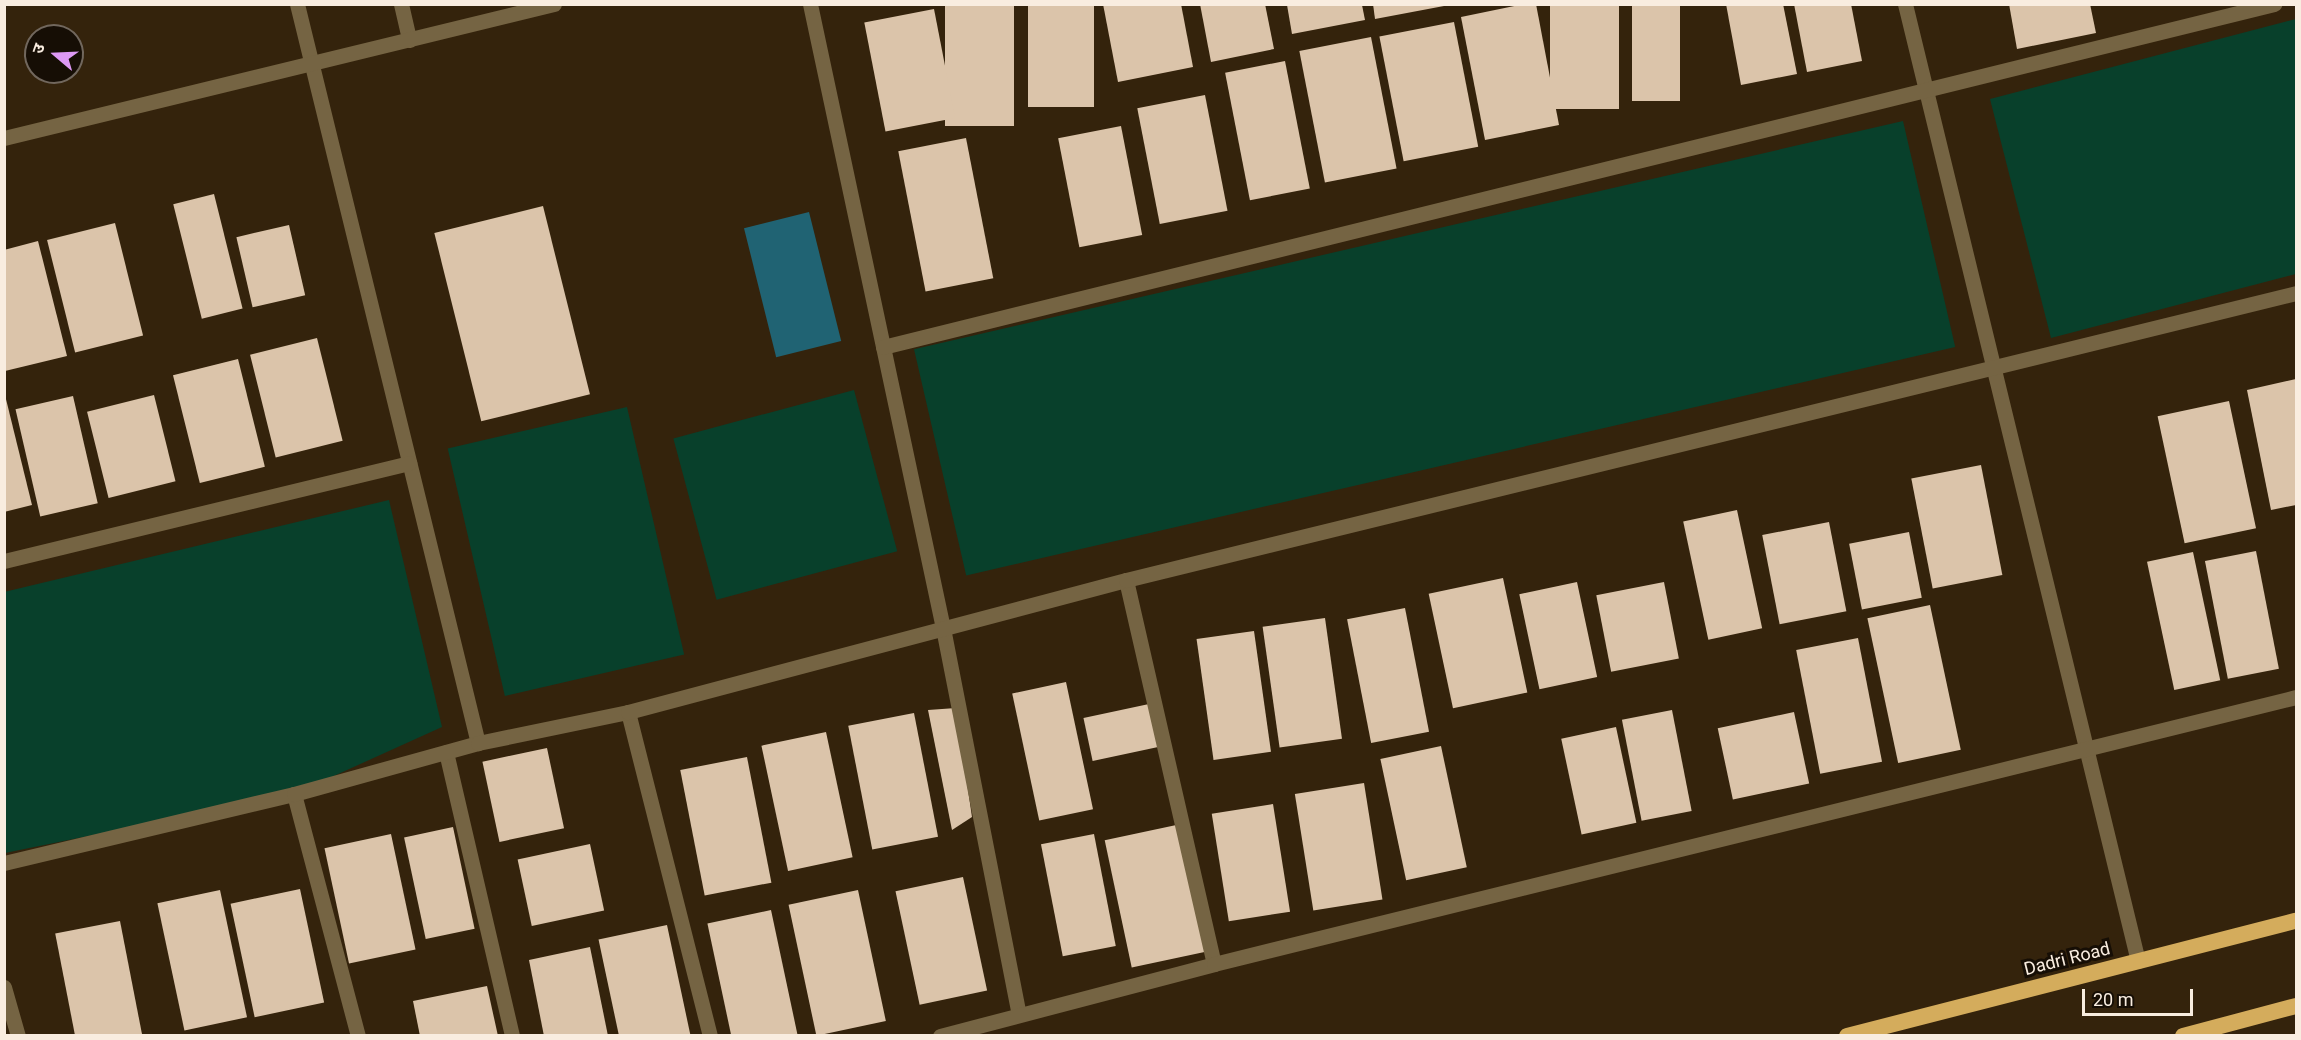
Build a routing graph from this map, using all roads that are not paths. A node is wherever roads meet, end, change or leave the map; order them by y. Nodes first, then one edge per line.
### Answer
1 (297, 4) edge
2 (401, 4) edge
3 (554, 4) edge
4 (810, 4) edge
5 (1905, 4) edge
6 (2274, 4) edge
7 (2226, 10) edge
8 (409, 40) junction
9 (312, 63) junction
10 (1927, 92) junction
11 (4, 138) edge
12 (2296, 293) edge
13 (883, 347) junction
14 (1994, 367) junction
15 (409, 463) junction
16 (4, 561) edge
17 (1126, 580) junction
18 (943, 628) junction
19 (2296, 697) edge
20 (628, 712) junction
21 (478, 743) junction
22 (2087, 750) junction
23 (446, 752) junction
24 (294, 794) junction
25 (4, 863) edge
26 (2296, 921) edge
27 (2138, 961) junction
28 (1214, 964) junction
29 (4, 987) edge
30 (2296, 1006) edge
31 (1019, 1015) junction
32 (18, 1035) edge
33 (358, 1035) edge
34 (512, 1035) edge
35 (710, 1035) edge
36 (940, 1035) edge
37 (1847, 1035) edge
38 (2183, 1035) edge

1 - 9 street
2 - 8 street
3 - 8 street
4 - 13 street
5 - 10 street
6 - 7 street
7 - 10 street
8 - 9 street
9 - 11 street
9 - 15 street
10 - 13 street
10 - 14 street
12 - 14 street
13 - 18 street
14 - 17 street
14 - 22 street
15 - 16 street
15 - 21 street
17 - 18 street
17 - 28 street
18 - 20 street
18 - 31 street
19 - 22 street
20 - 21 street
20 - 35 street
21 - 23 street
22 - 27 street
22 - 28 street
23 - 24 street
23 - 34 street
24 - 25 street
24 - 33 street
26 - 27 highway, Dadri Road
27 - 37 highway, Dadri Road
28 - 31 street
29 - 32 street
30 - 38 highway
31 - 36 street

